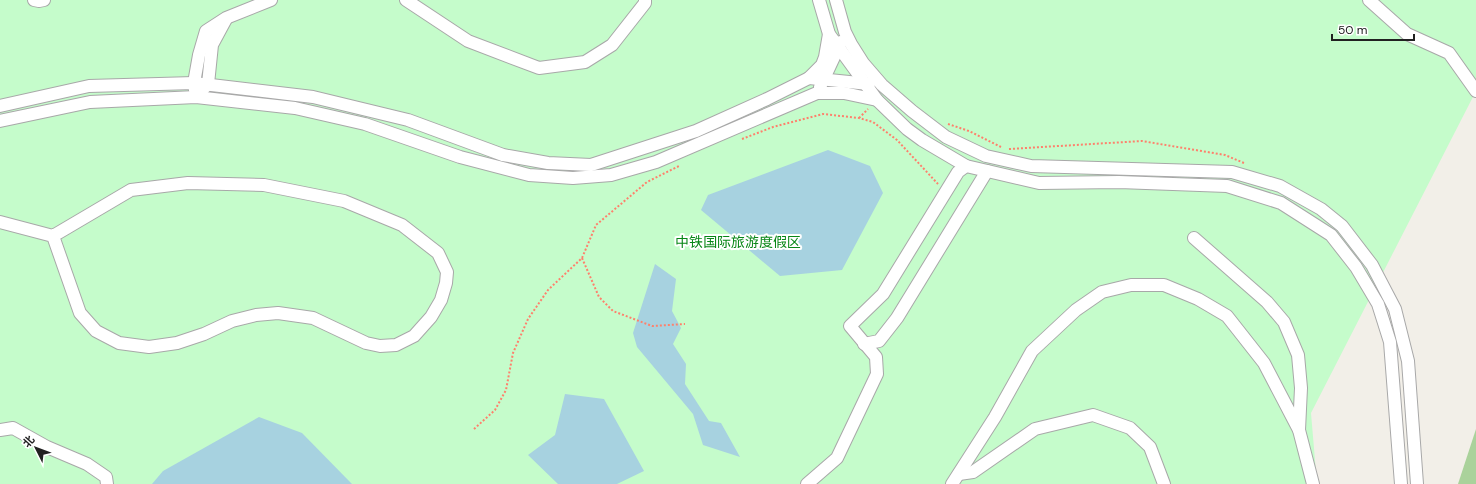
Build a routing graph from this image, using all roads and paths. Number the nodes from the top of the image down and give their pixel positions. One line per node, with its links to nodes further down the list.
1 (34, 0): 2 (street)
2 (44, 0)
3 (271, 0): 9 (street)
4 (406, 0): 5 (street)
5 (645, 0)
6 (819, 0): 11 (street)
7 (836, 0): 10 (street)
8 (1370, 0): 19 (street)
9 (226, 18): 15 (street); 17 (street)
10 (846, 32): 12 (street); 18 (street)
11 (829, 34): 12 (street); 13 (street)
12 (839, 48): 14 (street); 16 (street)
13 (809, 78): 14 (street); 17 (street)
14 (823, 80): 16 (street); 20 (street)
15 (194, 83): 17 (street); 21 (street); 23 (street)
16 (865, 83): 18 (street); 22 (street)
17 (208, 84): 21 (street)
18 (882, 85): 48 (street)
19 (1476, 91)
20 (817, 93): 21 (street); 22 (street)
21 (196, 97): 25 (street)
22 (877, 100): 24 (path); 30 (street)
23 (0, 106)
24 (859, 118): 27 (path); 32 (path)
25 (0, 121)
26 (943, 122): 28 (path)
27 (739, 140)
28 (1245, 163)
29 (679, 166): 36 (path)
30 (966, 166): 31 (street); 32 (street)
31 (987, 172): 38 (street); 47 (street)
32 (946, 192): 38 (street)
33 (0, 222): 34 (street)
34 (53, 236): 34 (street)
35 (1194, 238): 41 (street)
36 (582, 258): 37 (path); 39 (path)
37 (685, 324)
38 (864, 344): 44 (street)
39 (474, 429)
40 (0, 430): 43 (street)
41 (1299, 430): 42 (street); 46 (street)
42 (956, 479): 45 (street)
43 (107, 484)
44 (807, 484)
45 (1164, 484)
46 (1313, 484)
47 (1401, 484)
48 (1417, 484)

